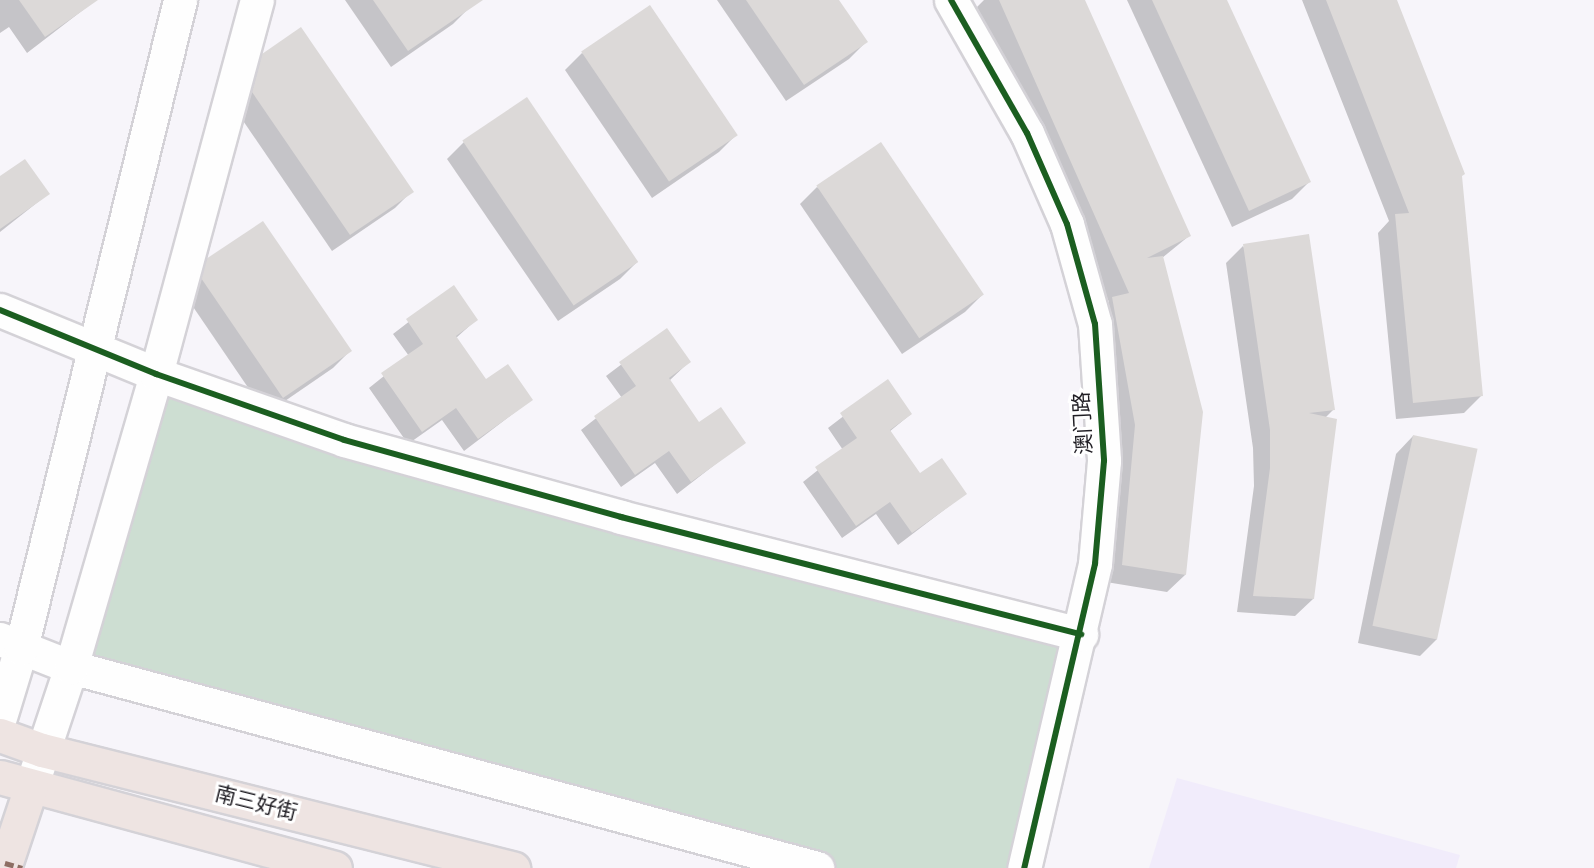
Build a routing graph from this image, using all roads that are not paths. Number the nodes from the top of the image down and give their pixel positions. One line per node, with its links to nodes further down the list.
1 (180, 0): 5 (street)
2 (257, 0): 6 (street)
3 (951, 0): 7 (street, 澳门路)
4 (0, 310): 5 (street)
5 (94, 349): 6 (street); 8 (street)
6 (156, 374): 7 (street); 9 (street)
7 (1081, 634): 19 (street, 澳门路)
8 (11, 644): 9 (street); 10 (street)
9 (71, 667): 12 (street); 18 (street)
10 (0, 717)
11 (0, 735): 12 (main road, 南三好街)
12 (42, 750): 14 (street); 17 (main road, 南三好街)
13 (0, 777): 14 (main road)
14 (31, 787): 15 (main road); 16 (main road)
15 (11, 867)
16 (335, 868)
17 (513, 868)
18 (816, 868)
19 (1024, 868)

